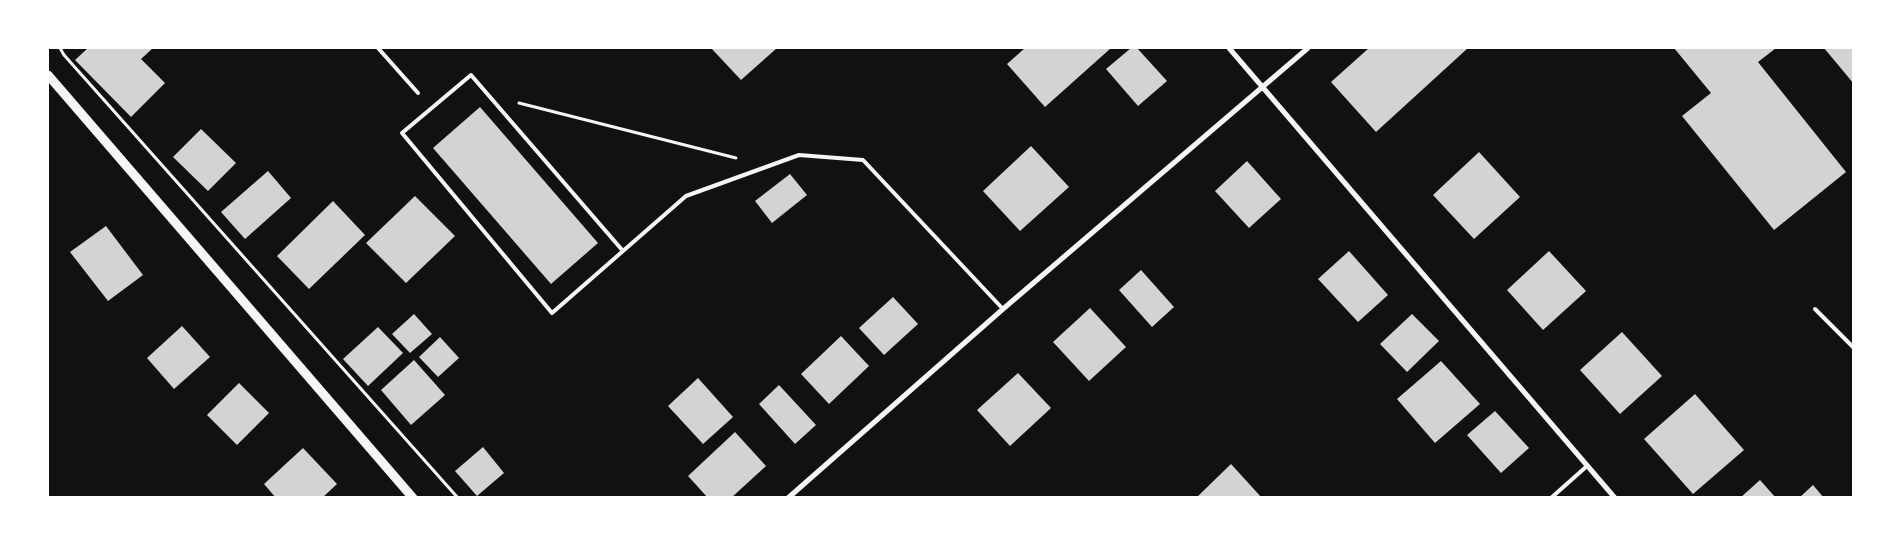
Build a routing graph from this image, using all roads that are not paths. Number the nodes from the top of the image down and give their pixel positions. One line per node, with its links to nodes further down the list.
1 (378, 48): 6 (lane)
2 (1229, 48): 5 (street)
3 (1308, 48): 5 (street)
4 (48, 75): 12 (street)
5 (1262, 86): 8 (street); 11 (street)
6 (418, 93)
7 (623, 251): 7 (lane); 8 (lane)
8 (1003, 309): 13 (street)
9 (1815, 309): 10 (lane)
10 (1854, 348)
11 (1586, 466): 14 (lane); 15 (street)
12 (413, 498)
13 (788, 498)
14 (1551, 498)
15 (1615, 498)

